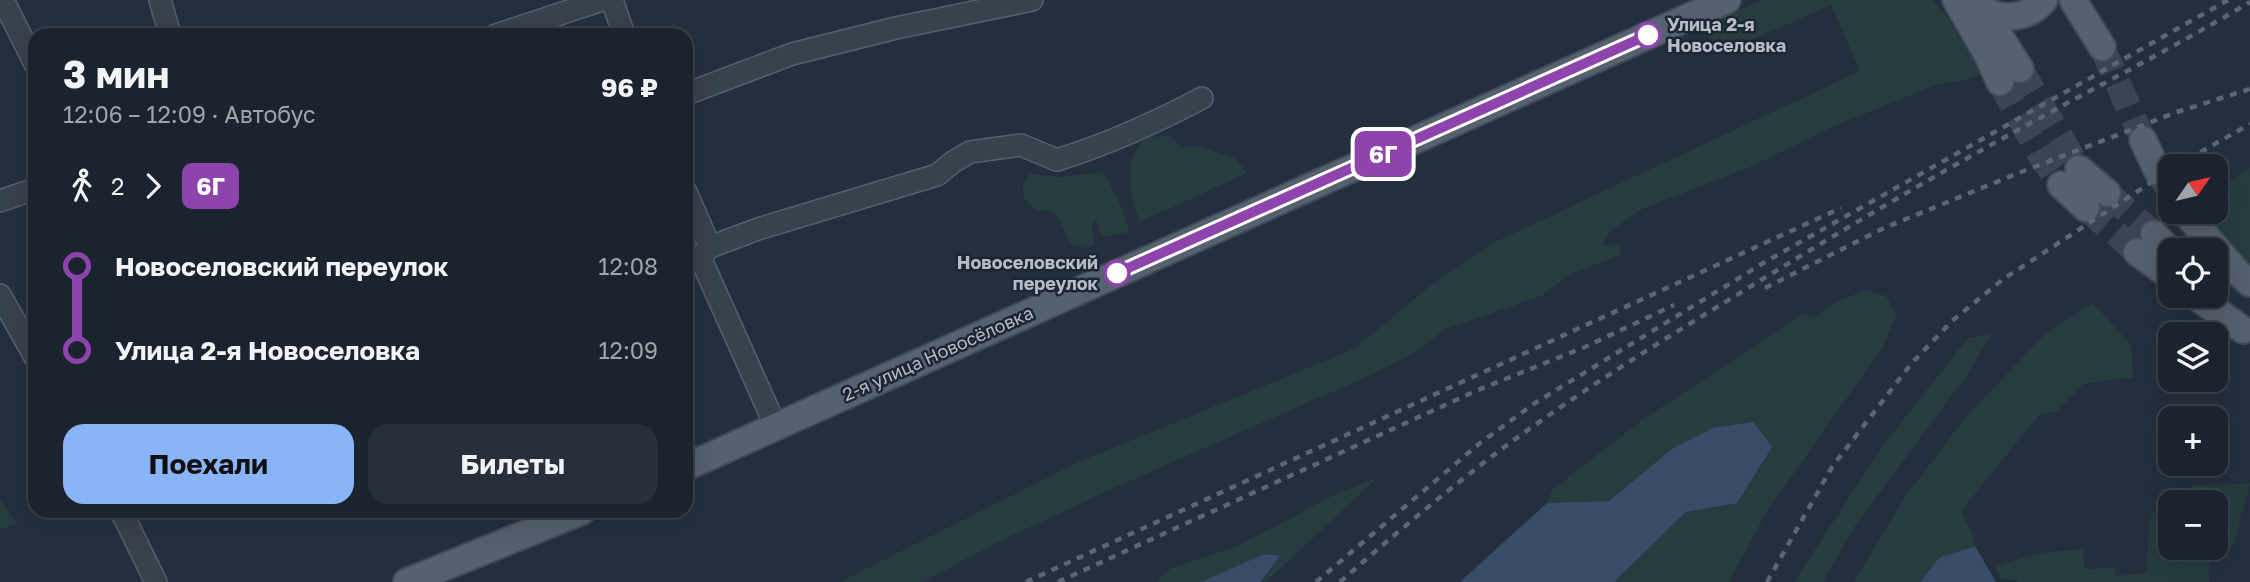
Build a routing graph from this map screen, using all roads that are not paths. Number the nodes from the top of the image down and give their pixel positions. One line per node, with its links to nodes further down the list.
1 (3, 0): 14 (street)
2 (160, 0): 11 (street)
3 (1032, 0): 15 (street)
4 (1727, 0): 32 (main road, 2-я улица Новосёловка)
5 (1956, 0): 10 (main road)
6 (2043, 0): 10 (main road)
7 (2073, 0): 8 (main road)
8 (2085, 0)
9 (599, 1): 12 (street); 13 (street)
10 (1977, 5)
11 (168, 28)
12 (517, 28)
13 (619, 28)
14 (28, 50)
15 (693, 91)
16 (1202, 98): 25 (street)
17 (2143, 140): 18 (main road)
18 (2158, 172)
19 (28, 191): 21 (street)
20 (2107, 193): 22 (main road)
21 (0, 201)
22 (2086, 208)
23 (2195, 224): 26 (main road)
24 (693, 226): 25 (street)
25 (699, 255): 32 (street)
26 (2250, 283)
27 (0, 295): 31 (street)
28 (2212, 308): 30 (main road)
29 (2222, 308): 30 (main road)
30 (2246, 334)
31 (28, 345)
32 (776, 427): 33 (main road, 2-я улица Новосёловка)
33 (693, 464)
34 (124, 518): 36 (street)
35 (565, 518): 37 (main road)
36 (156, 582)
37 (407, 582)

